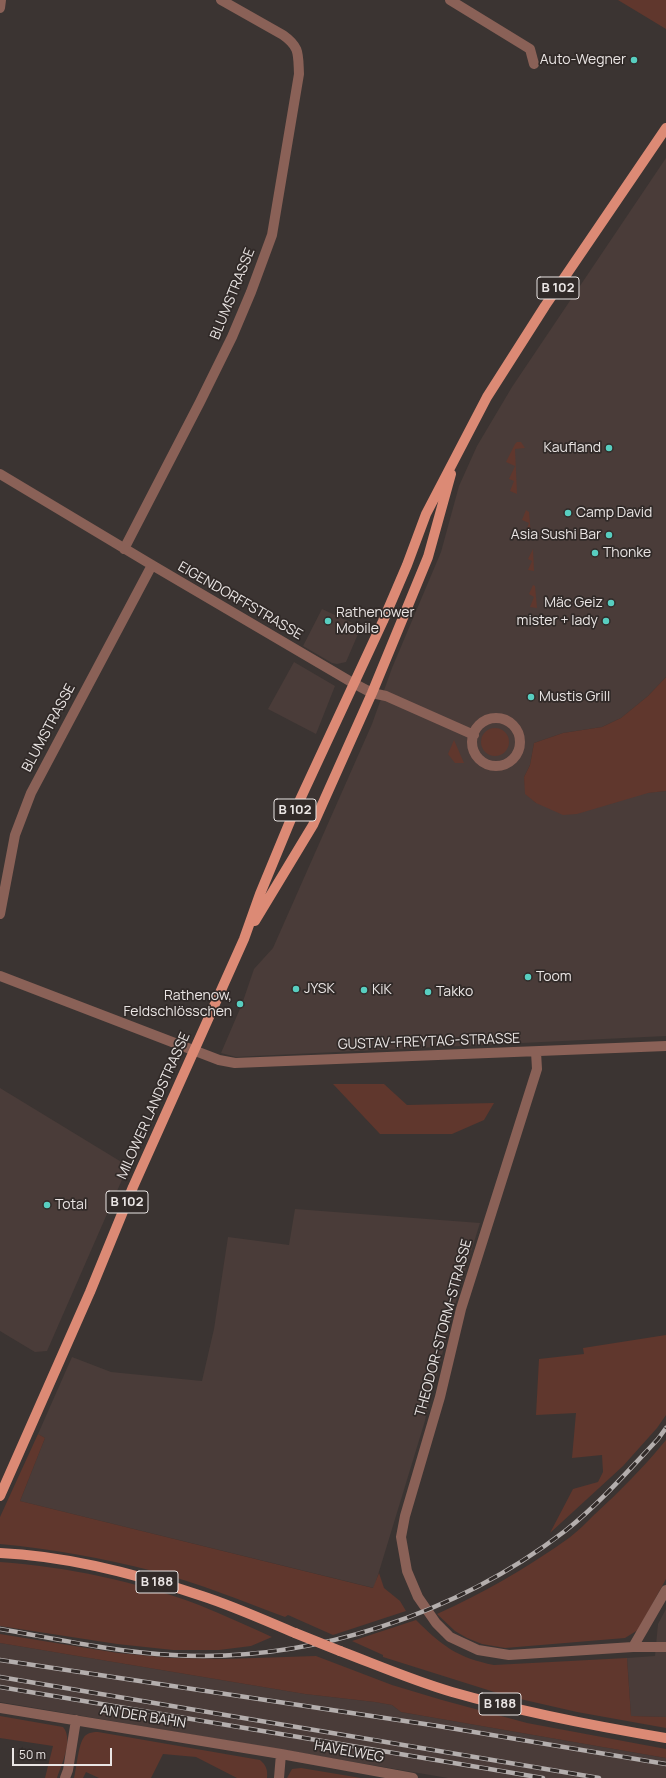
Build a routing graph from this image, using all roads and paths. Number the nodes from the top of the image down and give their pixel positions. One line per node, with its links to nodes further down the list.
1 (1, 0): 4 (street)
2 (221, 0): 9 (street, BLUMSTRASSE)
3 (450, 0): 5 (street)
4 (0, 8)
5 (534, 64)
6 (666, 128): 7 (main road, MILOWER LANDSTRASSE / B 102)
7 (457, 453): 11 (main road, MILOWER LANDSTRASSE / B 102); 12 (main road, MILOWER LANDSTRASSE / B 102)
8 (0, 474): 9 (street, EIGENDORFFSTRASSE)
9 (124, 549): 10 (street, EIGENDORFFSTRASSE)
10 (152, 565): 11 (street, EIGENDORFFSTRASSE); 14 (street, BLUMSTRASSE)
11 (353, 684): 12 (street, EIGENDORFFSTRASSE); 15 (main road, MILOWER LANDSTRASSE / B 102)
12 (372, 693): 13 (street, EIGENDORFFSTRASSE); 15 (main road, MILOWER LANDSTRASSE / B 102)
13 (474, 734): 13 (street)
14 (0, 914)
15 (244, 939): 18 (main road, MILOWER LANDSTRASSE / B 102)
16 (0, 976): 18 (street, GUSTAV-FREYTAG-STRASSE)
17 (666, 1046): 19 (street, GUSTAV-FREYTAG-STRASSE)
18 (195, 1051): 19 (street, GUSTAV-FREYTAG-STRASSE); 20 (main road, MILOWER LANDSTRASSE / B 102)
19 (536, 1052): 23 (street, THEODOR-STORM-STRASSE)
20 (0, 1496)
21 (0, 1553): 27 (main road, B 188, bridge)
22 (666, 1590): 23 (street)
23 (633, 1647): 24 (street, THEODOR-STORM-STRASSE)
24 (666, 1647)
25 (0, 1708): 26 (street, AN DER BAHN)
26 (76, 1720): 28 (street, AN DER BAHN); 29 (street)
27 (666, 1738)
28 (281, 1754): 30 (street); 31 (street, HAVELWEG)
29 (66, 1778)
30 (279, 1778)
31 (413, 1778)

